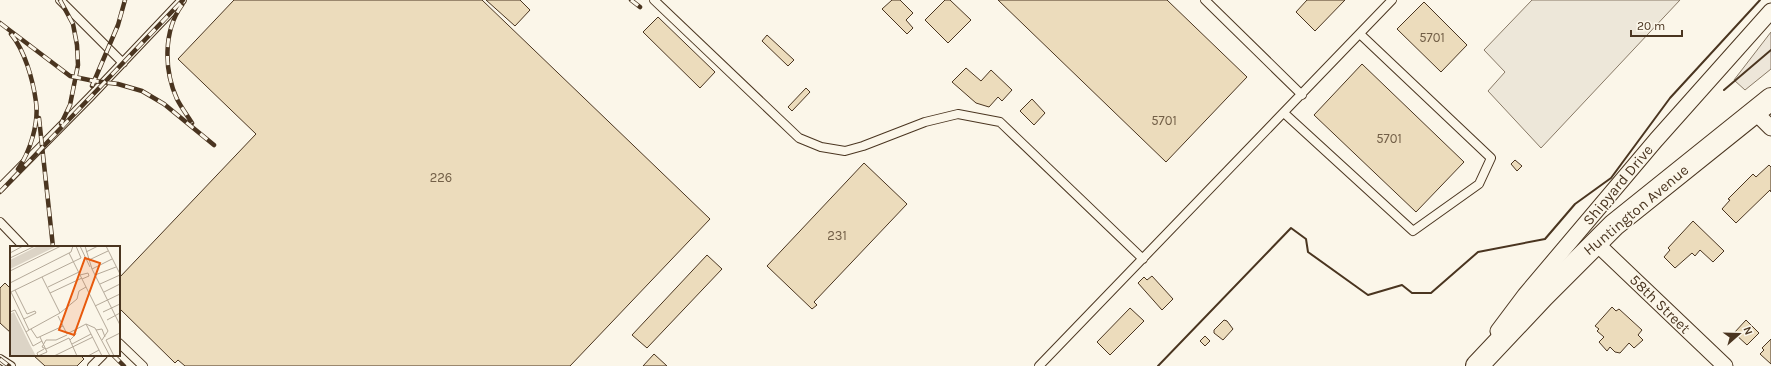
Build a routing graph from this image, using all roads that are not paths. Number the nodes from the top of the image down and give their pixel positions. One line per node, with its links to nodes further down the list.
1 (60, 0): 8 (lane)
2 (182, 0): 8 (lane)
3 (654, 0): 17 (lane)
4 (1205, 0): 9 (lane)
5 (1392, 0): 7 (lane)
6 (1771, 11): 25 (street, Shipyard Drive)
7 (1360, 34): 9 (lane); 11 (lane)
8 (123, 63): 13 (lane)
9 (1302, 94): 11 (lane)
10 (1763, 105): 12 (street); 15 (main road, Huntington Avenue)
11 (1284, 113): 17 (lane)
12 (1771, 128)
13 (0, 188)
14 (0, 222): 16 (lane)
15 (1596, 242): 26 (main road, Huntington Avenue); 27 (street, 58th Street)
16 (23, 246)
17 (1143, 259): 24 (lane)
18 (120, 344): 23 (lane)
19 (102, 356): 22 (lane)
20 (0, 359): 21 (lane)
21 (11, 366)
22 (92, 366)
23 (143, 366)
24 (1039, 366)
25 (1472, 366)
26 (1477, 366)
27 (1725, 366)

